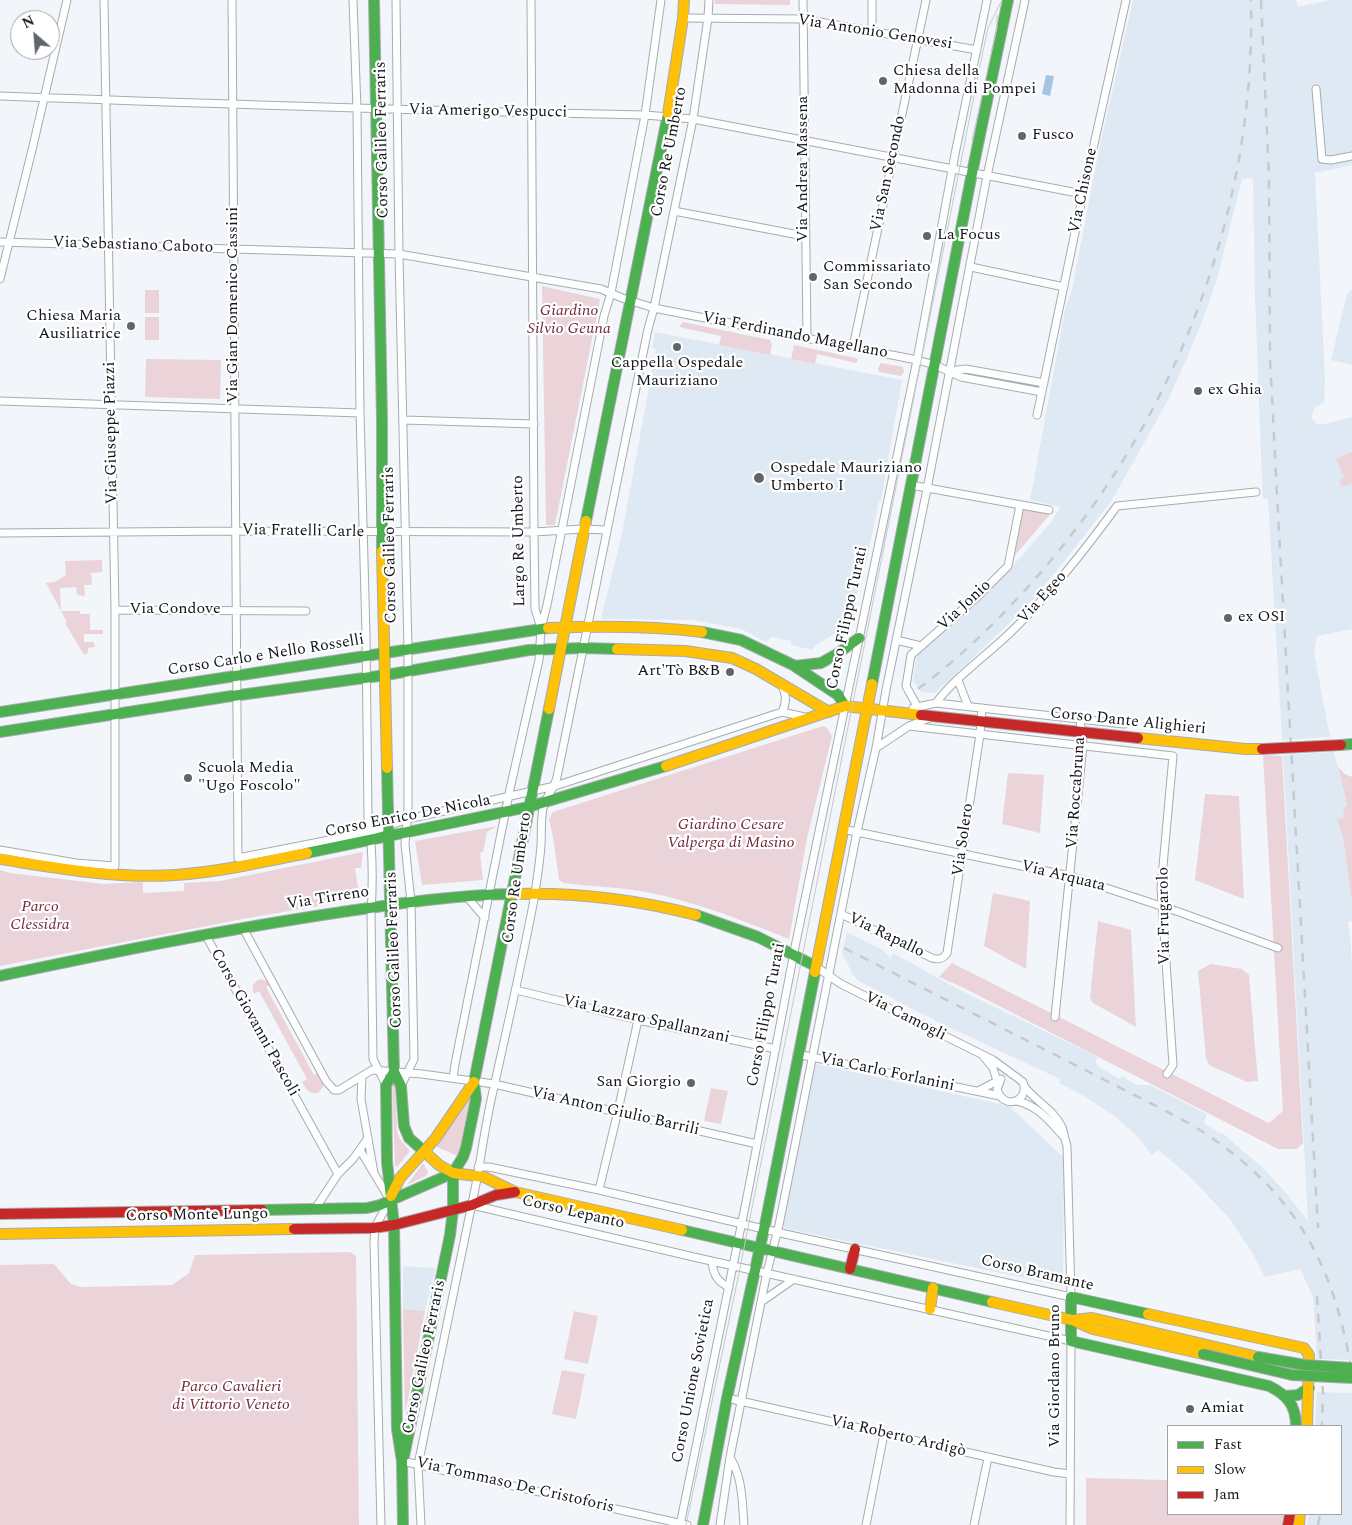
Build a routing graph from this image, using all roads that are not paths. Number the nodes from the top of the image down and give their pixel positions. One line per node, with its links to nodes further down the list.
1 (67, 0): 26 (street)
2 (104, 0): 27 (street, Via Giuseppe Piazzi)
3 (232, 0): 28 (street, Via Gian Domenico Cassini)
4 (353, 0): 29 (street, Corso Galileo Ferraris)
5 (374, 0): 30 (main road, Corso Galileo Ferraris)
6 (396, 0): 31 (street, Corso Galileo Ferraris)
7 (531, 0): 32 (street, Largo Re Umberto)
8 (661, 0): 33 (street, Corso Re Umberto)
9 (709, 0): 19 (street, Corso Re Umberto)
10 (803, 0): 20 (street, Via Andrea Massena)
11 (872, 0): 21 (street)
12 (926, 0): 22 (street, Via San Secondo)
13 (987, 0): 23 (street, Corso Filippo Turati)
14 (1008, 0): 40 (main road)
15 (1025, 0): 41 (street)
16 (1126, 0): 42 (street, Via Chisone)
17 (683, 1): 18 (main road, Corso Re Umberto)
18 (683, 18): 19 (street, Via Antonio Genovesi); 34 (main road, Corso Re Umberto)
19 (708, 18): 20 (street, Via Antonio Genovesi); 35 (street, Corso Re Umberto)
20 (803, 19): 21 (street, Via Antonio Genovesi); 36 (street, Via Andrea Massena)
21 (872, 32): 22 (street, Via Antonio Genovesi)
22 (918, 40): 23 (street, Via Antonio Genovesi); 38 (street, Via San Secondo)
23 (977, 50): 39 (street, Corso Filippo Turati)
24 (1316, 89): 37 (street)
25 (0, 96): 26 (street, Via Amerigo Vespucci)
26 (44, 98): 27 (street, Via Amerigo Vespucci); 46 (street)
27 (106, 101): 28 (street, Via Amerigo Vespucci); 47 (street, Via Giuseppe Piazzi)
28 (233, 104): 29 (street, Via Amerigo Vespucci); 48 (street, Via Gian Domenico Cassini)
29 (356, 109): 30 (street, Via Amerigo Vespucci); 49 (street, Corso Galileo Ferraris)
30 (376, 109): 31 (street, Via Amerigo Vespucci); 50 (main road, Corso Galileo Ferraris)
31 (398, 110): 32 (street, Via Amerigo Vespucci); 51 (street, Corso Galileo Ferraris)
32 (533, 113): 33 (street, Via Amerigo Vespucci); 53 (street, Largo Re Umberto)
33 (645, 115): 34 (street, Via Amerigo Vespucci); 56 (street, Corso Re Umberto)
34 (667, 117): 35 (street, Via Amerigo Vespucci); 57 (main road, Corso Re Umberto)
35 (693, 119): 36 (street, Via Amerigo Vespucci); 43 (street, Corso Re Umberto)
36 (805, 141): 38 (street, Via Amerigo Vespucci); 44 (street, Via Andrea Massena)
37 (1352, 156)
38 (892, 158): 39 (street, Via Amerigo Vespucci); 60 (street, Via San Secondo)
39 (953, 169): 40 (street, Via Amerigo Vespucci); 61 (street, Corso Filippo Turati)
40 (972, 173): 41 (street); 62 (main road)
41 (987, 176): 42 (street); 52 (street)
42 (1083, 194): 55 (street, Via Chisone)
43 (674, 211): 44 (street); 58 (street, Corso Re Umberto)
44 (804, 236): 59 (street, Via Andrea Massena)
45 (0, 242): 46 (street, Via Sebastiano Caboto)
46 (9, 242): 47 (street, Via Sebastiano Caboto); 54 (street)
47 (109, 245): 48 (street, Via Sebastiano Caboto); 67 (street, Via Giuseppe Piazzi)
48 (233, 249): 49 (street, Via Sebastiano Caboto); 68 (street, Via Gian Domenico Cassini)
49 (358, 253): 50 (street, Via Sebastiano Caboto); 69 (street, Corso Galileo Ferraris)
50 (378, 253): 51 (street, Via Sebastiano Caboto); 86 (main road, Corso Galileo Ferraris)
51 (399, 254): 53 (street, Via Sebastiano Caboto); 71 (street, Corso Galileo Ferraris)
52 (971, 267): 55 (street); 63 (street)
53 (534, 277): 56 (street); 72 (street, Largo Re Umberto)
54 (0, 279)
55 (1064, 287): 64 (street, Via Chisone)
56 (611, 293): 57 (street); 81 (street, Largo Re Umberto)
57 (630, 301): 58 (street); 78 (main road)
58 (654, 308): 59 (street, Via Ferdinando Magellano); 79 (street)
59 (807, 338): 60 (street, Via Ferdinando Magellano)
60 (853, 348): 61 (street, Via Ferdinando Magellano)
61 (918, 360): 62 (street, Via Ferdinando Magellano); 94 (street, Corso Filippo Turati)
62 (935, 365): 63 (street, Via Ferdinando Magellano); 73 (main road)
63 (950, 371): 64 (street); 65 (street, Via Ferdinando Magellano); 74 (street)
64 (1044, 383): 65 (street, Via Chisone)
65 (1042, 392): 70 (street, Via Chisone)
66 (0, 401): 67 (street)
67 (112, 405): 68 (street); 82 (street, Via Giuseppe Piazzi)
68 (234, 409): 69 (street); 80 (street, Via Gian Domenico Cassini)
69 (360, 413): 83 (street, Corso Galileo Ferraris)
70 (1037, 414)
71 (404, 420): 72 (street); 87 (street, Corso Galileo Ferraris)
72 (534, 424): 84 (street, Largo Re Umberto)
73 (911, 485): 74 (street); 117 (main road)
74 (927, 488): 76 (street); 95 (street)
75 (1256, 492): 108 (street, Via Egeo)
76 (1020, 505): 77 (street); 96 (street, Via Jonio)
77 (1049, 510)
78 (584, 529): 79 (street, Via Fratelli Carle); 81 (street, Via Fratelli Carle); 92 (main road)
79 (606, 530): 91 (street)
80 (235, 531): 82 (street, Via Fratelli Carle); 83 (street, Via Fratelli Carle); 89 (street, Via Gian Domenico Cassini)
81 (561, 531): 84 (street, Via Fratelli Carle); 93 (street, Largo Re Umberto)
82 (114, 532): 85 (street, Via Fratelli Carle); 88 (street, Via Giuseppe Piazzi)
83 (363, 532): 86 (street, Via Fratelli Carle); 102 (street, Corso Galileo Ferraris)
84 (534, 532): 87 (street, Via Fratelli Carle); 93 (street, Largo Re Umberto)
85 (0, 533)
86 (382, 533): 87 (street, Via Fratelli Carle); 101 (main road, Corso Galileo Ferraris)
87 (405, 533): 99 (street, Corso Galileo Ferraris)
88 (115, 610): 89 (street, Via Condove); 110 (street, Via Giuseppe Piazzi)
89 (236, 610): 90 (street); 105 (street, Via Gian Domenico Cassini)
90 (306, 611)
91 (589, 626): 92 (main road, Corso Carlo e Nello Rosselli); 98 (street, Corso Re Umberto); 103 (main road, Corso Carlo e Nello Rosselli)
92 (564, 627): 93 (main road, Corso Carlo e Nello Rosselli); 97 (main road, Corso Re Umberto)
93 (541, 628): 99 (main road, Corso Carlo e Nello Rosselli); 100 (street, Corso Re Umberto)
94 (860, 638): 103 (main road); 113 (street, Corso Filippo Turati)
95 (896, 640): 96 (street); 118 (street)
96 (921, 646): 114 (street, Via Jonio)
97 (560, 648): 98 (main road, Corso Carlo e Nello Rosselli); 100 (main road, Corso Carlo e Nello Rosselli); 140 (main road, Corso Re Umberto)
98 (583, 648): 109 (main road, Corso Carlo e Nello Rosselli); 139 (street, Corso Re Umberto)
99 (408, 649): 101 (main road, Corso Carlo e Nello Rosselli); 104 (street, Corso Galileo Ferraris)
100 (540, 649): 104 (main road, Corso Carlo e Nello Rosselli); 141 (street, Corso Re Umberto)
101 (385, 652): 102 (main road, Corso Carlo e Nello Rosselli); 106 (main road, Corso Galileo Ferraris)
102 (366, 655): 105 (main road, Corso Carlo e Nello Rosselli); 107 (street, Corso Galileo Ferraris)
103 (795, 666): 113 (main road, Corso Carlo e Nello Rosselli)
104 (408, 671): 106 (main road, Corso Carlo e Nello Rosselli); 145 (street, Corso Galileo Ferraris)
105 (236, 675): 110 (main road, Corso Carlo e Nello Rosselli); 111 (street, Via Gian Domenico Cassini)
106 (386, 675): 107 (main road, Corso Carlo e Nello Rosselli); 146 (main road, Corso Galileo Ferraris)
107 (367, 678): 111 (main road, Corso Carlo e Nello Rosselli); 150 (street, Corso Galileo Ferraris)
108 (958, 680): 112 (street, Via Egeo); 115 (street)
109 (781, 682): 120 (street); 121 (main road, Corso Carlo e Nello Rosselli)
110 (114, 695): 119 (main road, Corso Carlo e Nello Rosselli); 123 (street, Via Giuseppe Piazzi)
111 (236, 695): 123 (main road, Corso Carlo e Nello Rosselli); 154 (street, Via Gian Domenico Cassini)
112 (936, 703): 114 (street, Corso Dante Alighieri); 115 (street, Corso Dante Alighieri)
113 (846, 706): 117 (main road); 121 (main road); 170 (street, Corso Filippo Turati)
114 (917, 706): 122 (street, Corso Dante Alighieri)
115 (968, 706): 116 (street, Corso Dante Alighieri)
116 (982, 708): 126 (street, Corso Dante Alighieri); 128 (street, Via Solero)
117 (866, 709): 118 (main road, Corso Dante Alighieri); 147 (main road)
118 (882, 711): 122 (main road, Corso Dante Alighieri); 137 (street)
119 (0, 712)
120 (782, 712): 125 (street, Corso Enrico De Nicola); 139 (street, Corso Enrico De Nicola)
121 (829, 712): 125 (main road, Corso Enrico De Nicola)
122 (902, 713): 124 (main road, Corso Dante Alighieri); 127 (street)
123 (114, 714): 132 (main road, Corso Carlo e Nello Rosselli); 152 (street, Via Giuseppe Piazzi)
124 (934, 716): 127 (street); 128 (main road, Corso Dante Alighieri)
125 (811, 718): 142 (main road, Corso Enrico De Nicola)
126 (1080, 719): 129 (street, Corso Dante Alighieri); 133 (street, Via Roccabruna)
127 (918, 722): 130 (street); 131 (street)
128 (981, 722): 133 (main road, Corso Dante Alighieri); 134 (street, Via Solero)
129 (1124, 724)
130 (909, 726): 131 (street, Corso Dante Alighieri); 137 (street)
131 (928, 728): 134 (street, Corso Dante Alighieri)
132 (0, 732)
133 (1082, 732): 135 (main road, Corso Dante Alighieri, bridge); 136 (street, Via Roccabruna)
134 (980, 734): 136 (street, Corso Dante Alighieri); 153 (street, Via Solero)
135 (1352, 744)
136 (1083, 746): 138 (street, Corso Dante Alighieri); 156 (street, Via Roccabruna)
137 (876, 748): 148 (street)
138 (1173, 756): 163 (street, Via Frugarolo)
139 (555, 786): 140 (street, Corso Enrico De Nicola); 142 (street, Corso Re Umberto)
140 (531, 792): 141 (street, Corso Enrico De Nicola); 143 (main road, Corso Re Umberto)
141 (508, 798): 144 (street, Corso Re Umberto); 145 (street, Corso Enrico De Nicola)
142 (545, 803): 143 (main road, Corso Enrico De Nicola); 157 (street, Corso Re Umberto)
143 (528, 807): 144 (main road, Corso Enrico De Nicola); 158 (main road, Corso Re Umberto)
144 (506, 813): 149 (main road, Corso Enrico De Nicola); 159 (street, Corso Re Umberto)
145 (408, 819): 146 (street, Corso Enrico De Nicola); 149 (street, Corso Galileo Ferraris)
146 (388, 826): 150 (street, Corso Enrico De Nicola); 151 (main road, Corso Galileo Ferraris)
147 (842, 829): 148 (street, Via Arquata); 172 (main road)
148 (857, 832): 153 (street, Via Arquata); 165 (street)
149 (406, 834): 151 (main road, Corso Enrico De Nicola); 161 (street, Corso Galileo Ferraris)
150 (371, 836): 151 (main road, Corso Enrico De Nicola); 154 (street, Corso Enrico De Nicola); 155 (main road, Corso Enrico De Nicola); 164 (street, Corso Galileo Ferraris)
151 (389, 837): 162 (main road, Corso Galileo Ferraris)
152 (0, 850)
153 (963, 854): 156 (street, Via Arquata); 171 (street, Via Solero)
154 (238, 858)
155 (0, 859)
156 (1070, 876): 163 (street, Via Arquata); 176 (street, Via Roccabruna)
157 (535, 893): 158 (main road, Via Tirreno); 170 (main road, Via Tirreno); 175 (street, Corso Re Umberto)
158 (512, 894): 159 (main road, Via Tirreno); 189 (main road, Corso Re Umberto)
159 (489, 895): 160 (main road, Via Tirreno); 166 (street, Corso Re Umberto)
160 (467, 897): 161 (main road, Via Tirreno); 166 (street, Corso Re Umberto)
161 (411, 902): 162 (main road, Via Tirreno); 184 (street, Corso Galileo Ferraris)
162 (390, 905): 164 (main road, Via Tirreno); 183 (main road, Corso Galileo Ferraris)
163 (1161, 906): 169 (street, Via Arquata); 185 (street, Via Frugarolo)
164 (372, 908): 167 (main road, Via Tirreno); 182 (street, Corso Galileo Ferraris)
165 (841, 914): 171 (street, Via Rapallo); 174 (street)
166 (485, 918): 188 (street, Corso Re Umberto)
167 (243, 928): 168 (main road, Via Tirreno); 187 (street)
168 (205, 934): 173 (main road, Via Tirreno); 207 (street, Corso Giovanni Pascoli)
169 (1278, 948)
170 (794, 954): 172 (main road, Via Tirreno); 178 (street, Corso Filippo Turati)
171 (932, 958)
172 (815, 966): 174 (street, Via Tirreno); 179 (main road)
173 (0, 976)
174 (829, 976): 180 (street, Via Camogli); 181 (street)
175 (516, 990): 177 (street, Via Lazzaro Spallanzani); 191 (street, Corso Re Umberto)
176 (1055, 1016)
177 (638, 1020): 178 (street, Via Lazzaro Spallanzani); 198 (street)
178 (776, 1049): 201 (street, Corso Filippo Turati)
179 (798, 1054): 181 (street, Via Carlo Forlanini); 218 (main road)
180 (982, 1055): 186 (street, Via Camogli); 190 (street)
181 (813, 1057): 195 (street, Via Carlo Forlanini); 219 (street)
182 (378, 1070): 183 (street, Via Anton Giulio Barrili); 187 (street); 192 (street, Corso Galileo Ferraris)
183 (394, 1072): 184 (street, Via Anton Giulio Barrili); 192 (main road); 193 (main road)
184 (407, 1073): 188 (street, Via Anton Giulio Barrili); 193 (street, Corso Galileo Ferraris)
185 (1167, 1074)
186 (1014, 1075): 190 (street); 194 (street)
187 (362, 1076): 199 (street)
188 (454, 1078): 189 (street, Via Anton Giulio Barrili)
189 (474, 1082): 191 (street, Via Anton Giulio Barrili); 203 (main road); 206 (main road, Corso Re Umberto)
190 (999, 1082): 195 (street, Via Carlo Forlanini); 196 (street)
191 (494, 1084): 198 (street, Via Anton Giulio Barrili); 204 (street, Corso Re Umberto)
192 (386, 1085): 210 (main road, Corso Galileo Ferraris)
193 (401, 1086): 203 (main road)
194 (1024, 1086): 197 (street); 200 (street, Via Giordano Bruno)
195 (978, 1091): 196 (street, Via Carlo Forlanini)
196 (1000, 1096): 197 (street)
197 (1017, 1101): 200 (street)
198 (618, 1113): 201 (street, Via Anton Giulio Barrili); 208 (street)
199 (368, 1138): 202 (street); 205 (street)
200 (1065, 1138): 233 (street, Via Giordano Bruno)
201 (756, 1144): 215 (street, Corso Filippo Turati)
202 (360, 1150): 205 (street); 207 (street)
203 (424, 1152): 206 (main road); 210 (main road)
204 (478, 1171): 206 (main road); 208 (street, Corso Lepanto); 209 (main road, Corso Lepanto); 211 (street, Corso Galileo Ferraris)
205 (374, 1173): 210 (street)
206 (453, 1173): 210 (main road, Corso Monte Lungo); 213 (main road, Corso Galileo Ferraris)
207 (338, 1174): 212 (street)
208 (598, 1190): 215 (street, Corso Lepanto)
209 (516, 1192): 211 (main road, Corso Lepanto); 221 (main road, Corso Lepanto)
210 (390, 1200): 212 (main road, Corso Monte Lungo); 216 (main road, Corso Galileo Ferraris); 217 (street, Corso Galileo Ferraris)
211 (472, 1205): 213 (main road, Corso Monte Lungo); 225 (street, Corso Lepanto); 251 (street, Corso Galileo Ferraris)
212 (315, 1209): 214 (main road, Corso Monte Lungo)
213 (453, 1210): 216 (main road, Corso Monte Lungo); 250 (main road, Corso Galileo Ferraris)
214 (0, 1214)
215 (742, 1223): 218 (street, Corso Lepanto); 221 (street, Corso Filippo Turati)
216 (394, 1225): 217 (main road, Corso Monte Lungo); 250 (main road, Corso Galileo Ferraris)
217 (375, 1227): 220 (main road, Corso Monte Lungo); 254 (street, Corso Galileo Ferraris)
218 (764, 1229): 219 (street, Corso Bramante); 222 (main road)
219 (777, 1232): 223 (street, Corso Bramante); 224 (street)
220 (0, 1234)
221 (738, 1242): 222 (main road, Corso Lepanto); 226 (street, Corso Unione Sovietica)
222 (760, 1248): 224 (main road); 228 (main road)
223 (855, 1249): 227 (main road); 233 (street, Corso Bramante)
224 (772, 1251): 227 (main road); 229 (street)
225 (712, 1261): 226 (street, Corso Lepanto); 231 (street)
226 (733, 1266): 228 (street, Corso Lepanto); 231 (street, Corso Unione Sovietica)
227 (850, 1269): 232 (main road)
228 (755, 1270): 229 (street); 243 (main road)
229 (767, 1272): 230 (street); 234 (street)
230 (794, 1278): 234 (street); 235 (street)
231 (729, 1287): 253 (street, Corso Unione Sovietica)
232 (933, 1288): 235 (main road); 236 (main road)
233 (1071, 1297): 236 (main road, Via Giordano Bruno); 241 (main road, Corso Bramante)
234 (761, 1302): 244 (street)
235 (930, 1309): 237 (street)
236 (1072, 1320): 237 (main road, Via Giordano Bruno); 238 (main road)
237 (1071, 1341): 242 (main road); 252 (street, Via Giordano Bruno)
238 (1202, 1349): 239 (main road, bridge); 240 (main road, bridge)
239 (1352, 1368)
240 (1352, 1378)
241 (1309, 1388): 242 (main road); 246 (main road)
242 (1286, 1396): 245 (main road)
243 (727, 1398): 244 (street, Via Roberto Ardigò); 257 (main road)
244 (741, 1401): 247 (street, Via Roberto Ardigò); 248 (street)
245 (1296, 1425)
246 (1307, 1425)
247 (884, 1434): 249 (street, Via Roberto Ardigò); 260 (street)
248 (730, 1457): 258 (street); 259 (street)
249 (988, 1458): 252 (street, Via Roberto Ardigò); 261 (street)
250 (402, 1461): 251 (street, Via Tommaso De Cristoforis); 255 (main road, Corso Galileo Ferraris)
251 (418, 1465): 253 (street, Via Tommaso De Cristoforis); 256 (street, Corso Galileo Ferraris)
252 (1070, 1474): 262 (street, Via Giordano Bruno)
253 (683, 1524)
254 (381, 1525)
255 (403, 1525)
256 (421, 1525)
257 (702, 1525)
258 (720, 1525)
259 (744, 1525)
260 (866, 1525)
261 (974, 1525)
262 (1070, 1525)

